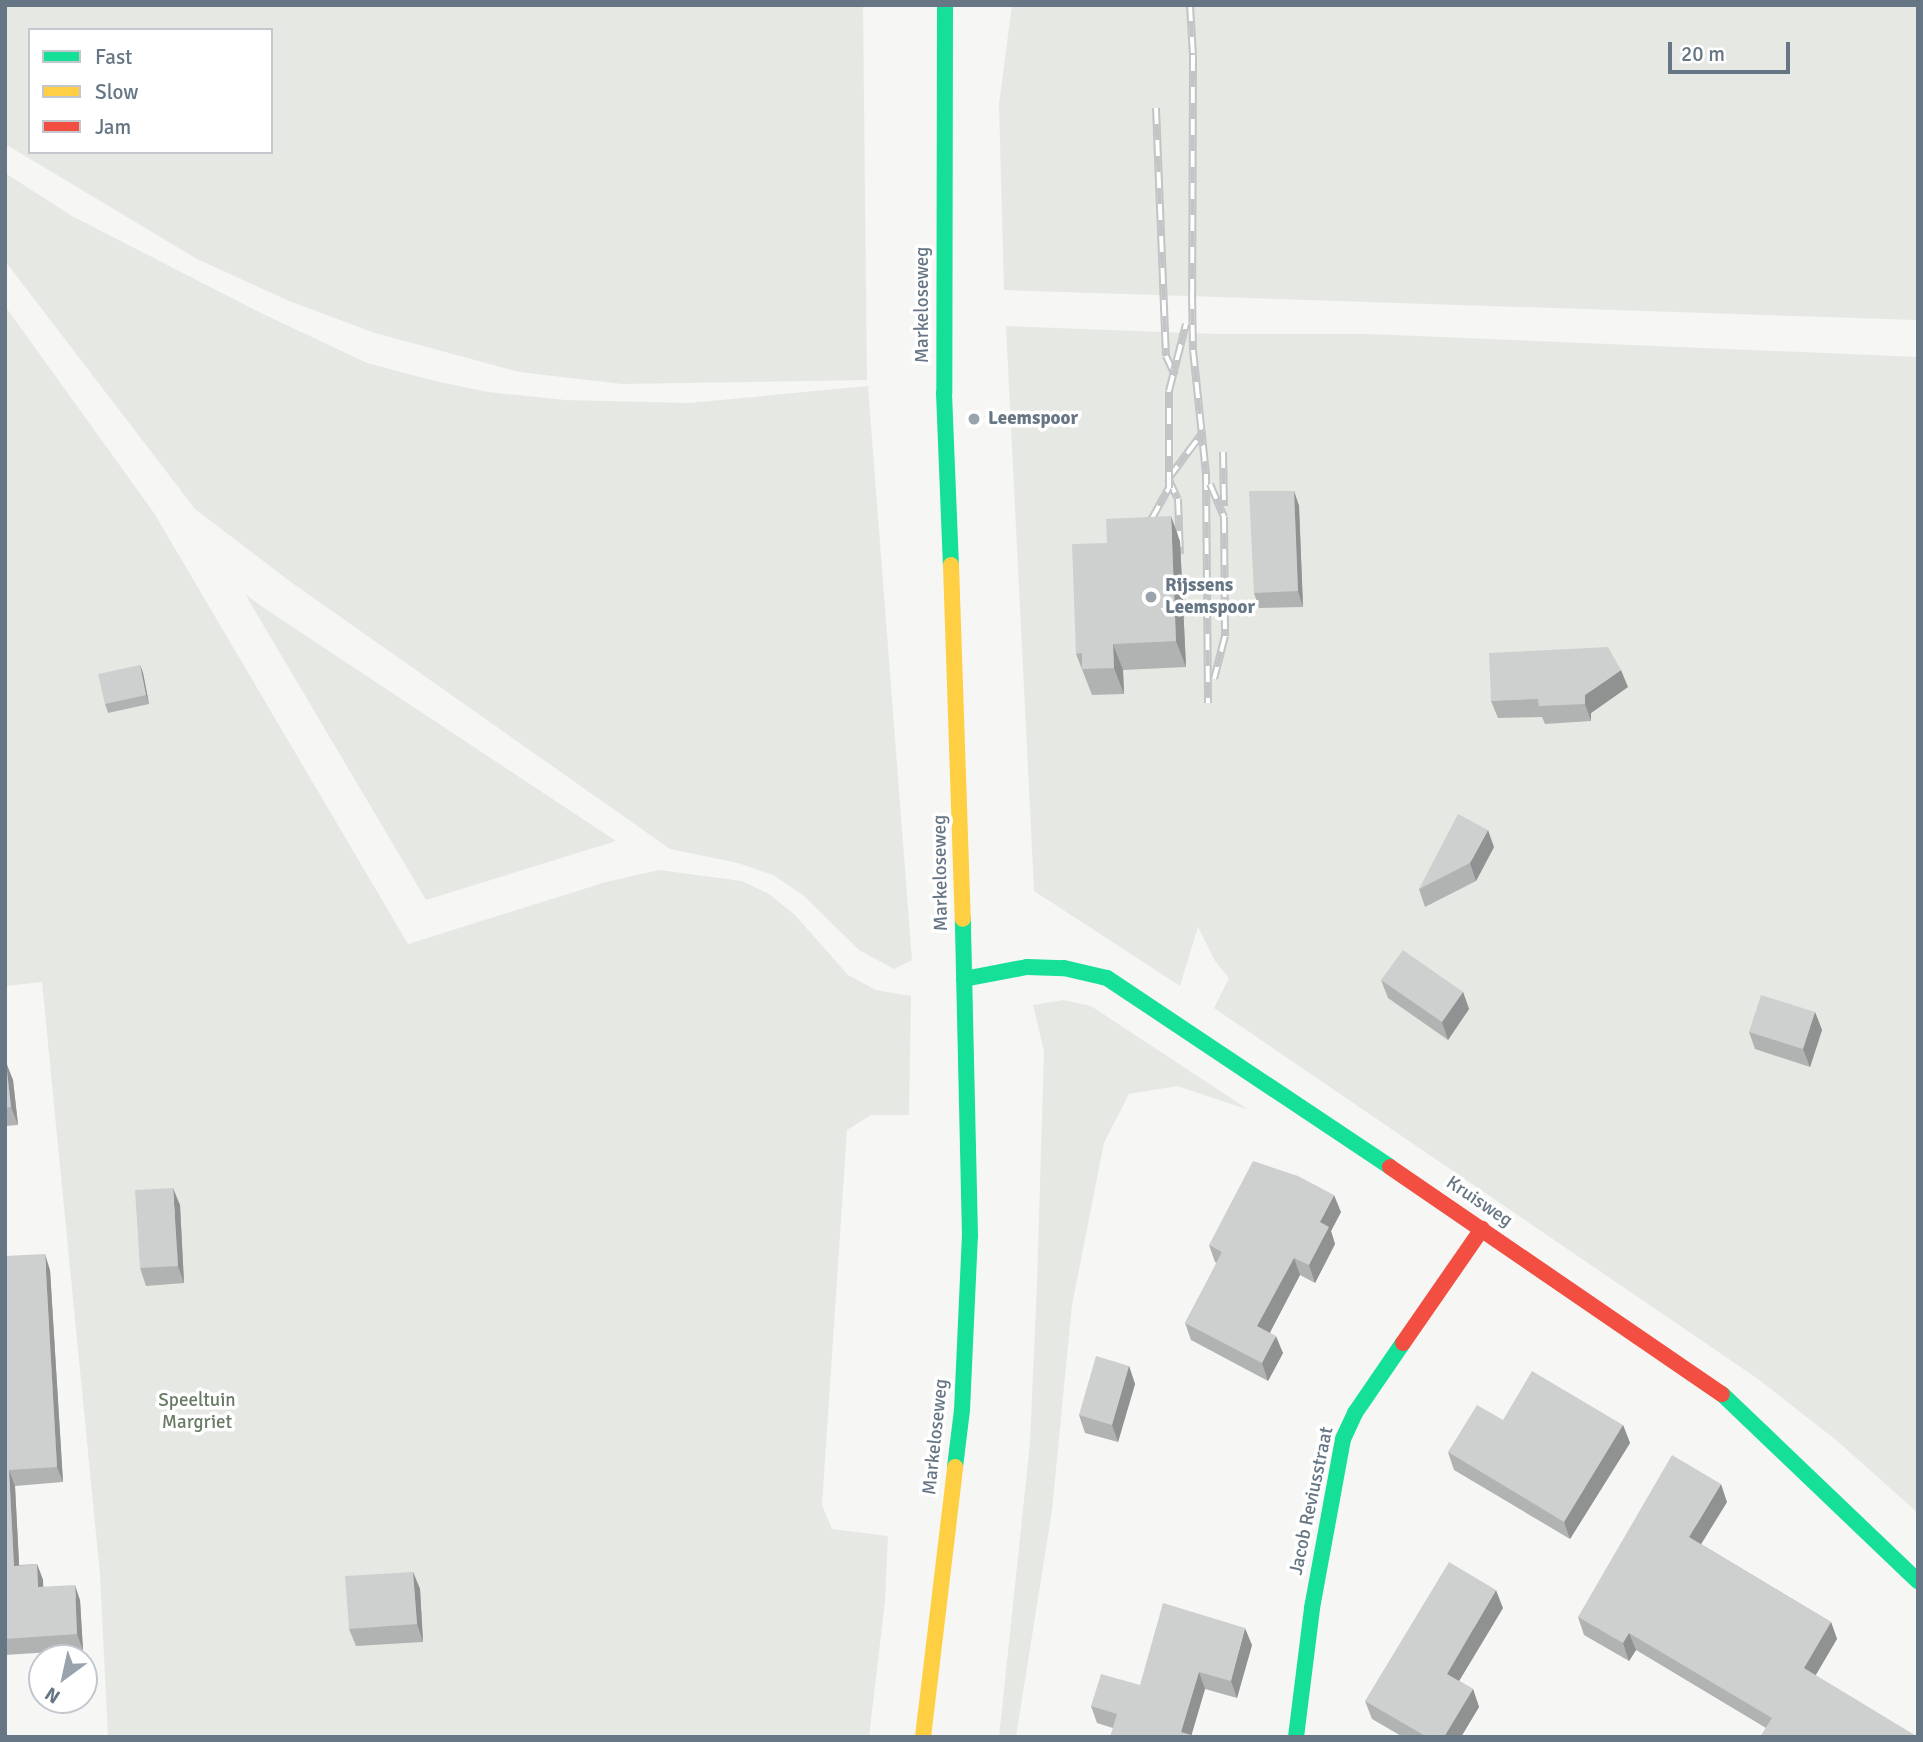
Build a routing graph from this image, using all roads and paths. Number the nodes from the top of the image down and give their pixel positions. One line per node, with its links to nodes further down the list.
1 (944, 5): 2 (main road, Markeloseweg)
2 (964, 979): 3 (main road, Kruisweg); 5 (main road, Markeloseweg)
3 (1482, 1229): 4 (main road, Kruisweg); 6 (main road, Jacob Reviusstraat)
4 (1918, 1581)
5 (923, 1737)
6 (1296, 1737)

